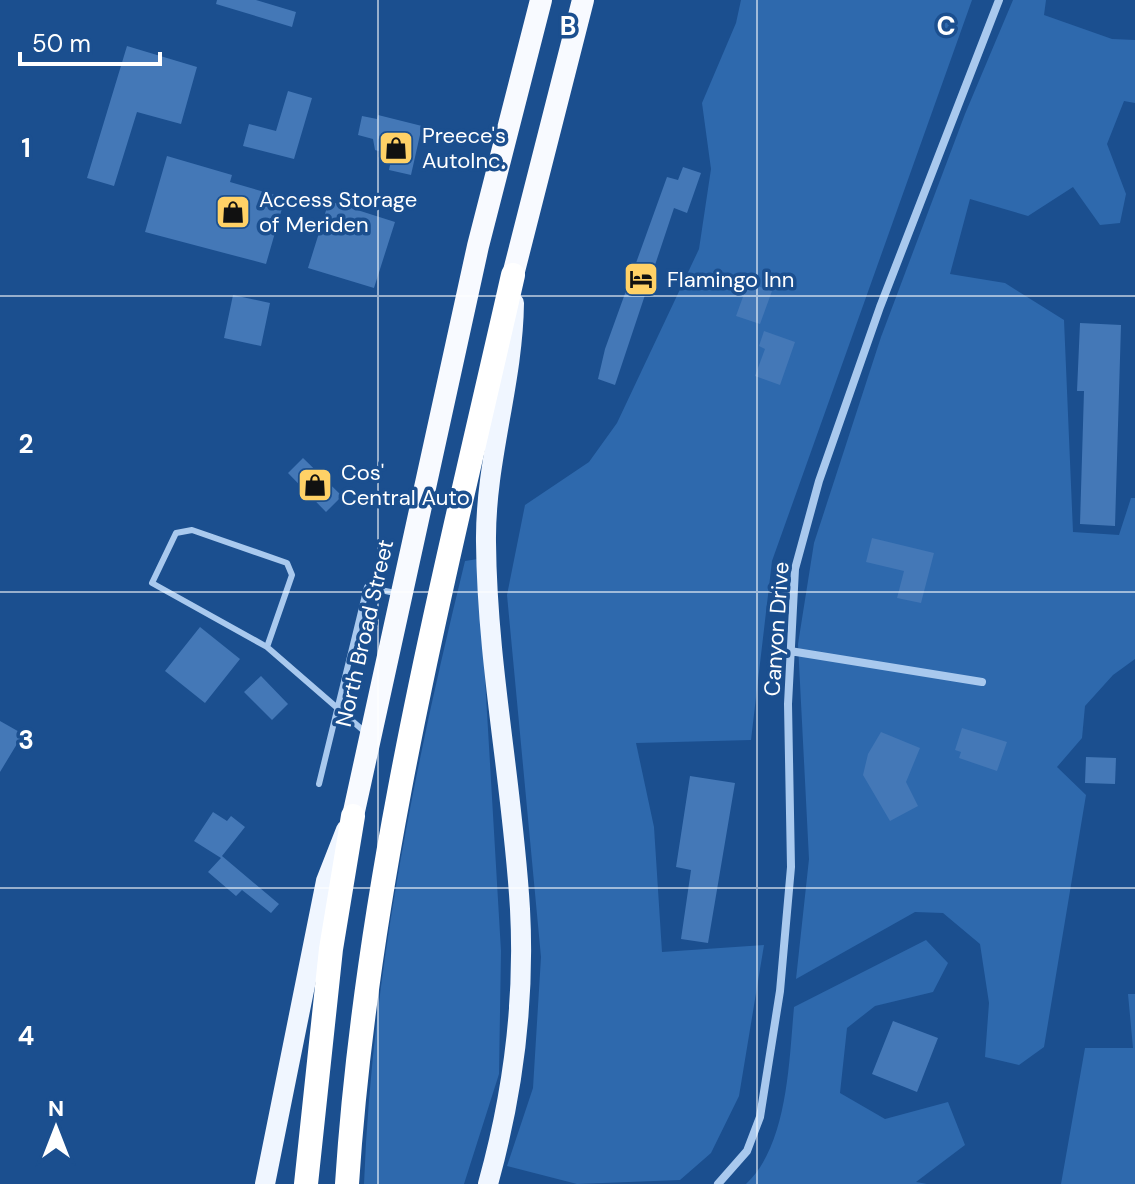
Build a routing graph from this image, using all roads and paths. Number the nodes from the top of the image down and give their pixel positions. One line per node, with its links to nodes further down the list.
1 (541, 0): 5 (highway, North Broad Street)
2 (583, 0): 4 (highway)
3 (999, 0): 7 (street, Canyon Drive)
4 (513, 275): 15 (highway); 16 (main road)
5 (400, 594): 9 (lane); 10 (highway, North Broad Street)
6 (267, 647): 6 (lane); 9 (lane)
7 (790, 651): 8 (street); 17 (street, Canyon Drive)
8 (982, 682)
9 (338, 706): 10 (lane); 11 (lane)
10 (368, 735): 12 (highway, North Broad Street)
11 (319, 784)
12 (353, 816): 13 (main road, North Broad Street); 14 (highway)
13 (265, 1184)
14 (306, 1184)
15 (347, 1184)
16 (488, 1184)
17 (718, 1184)

